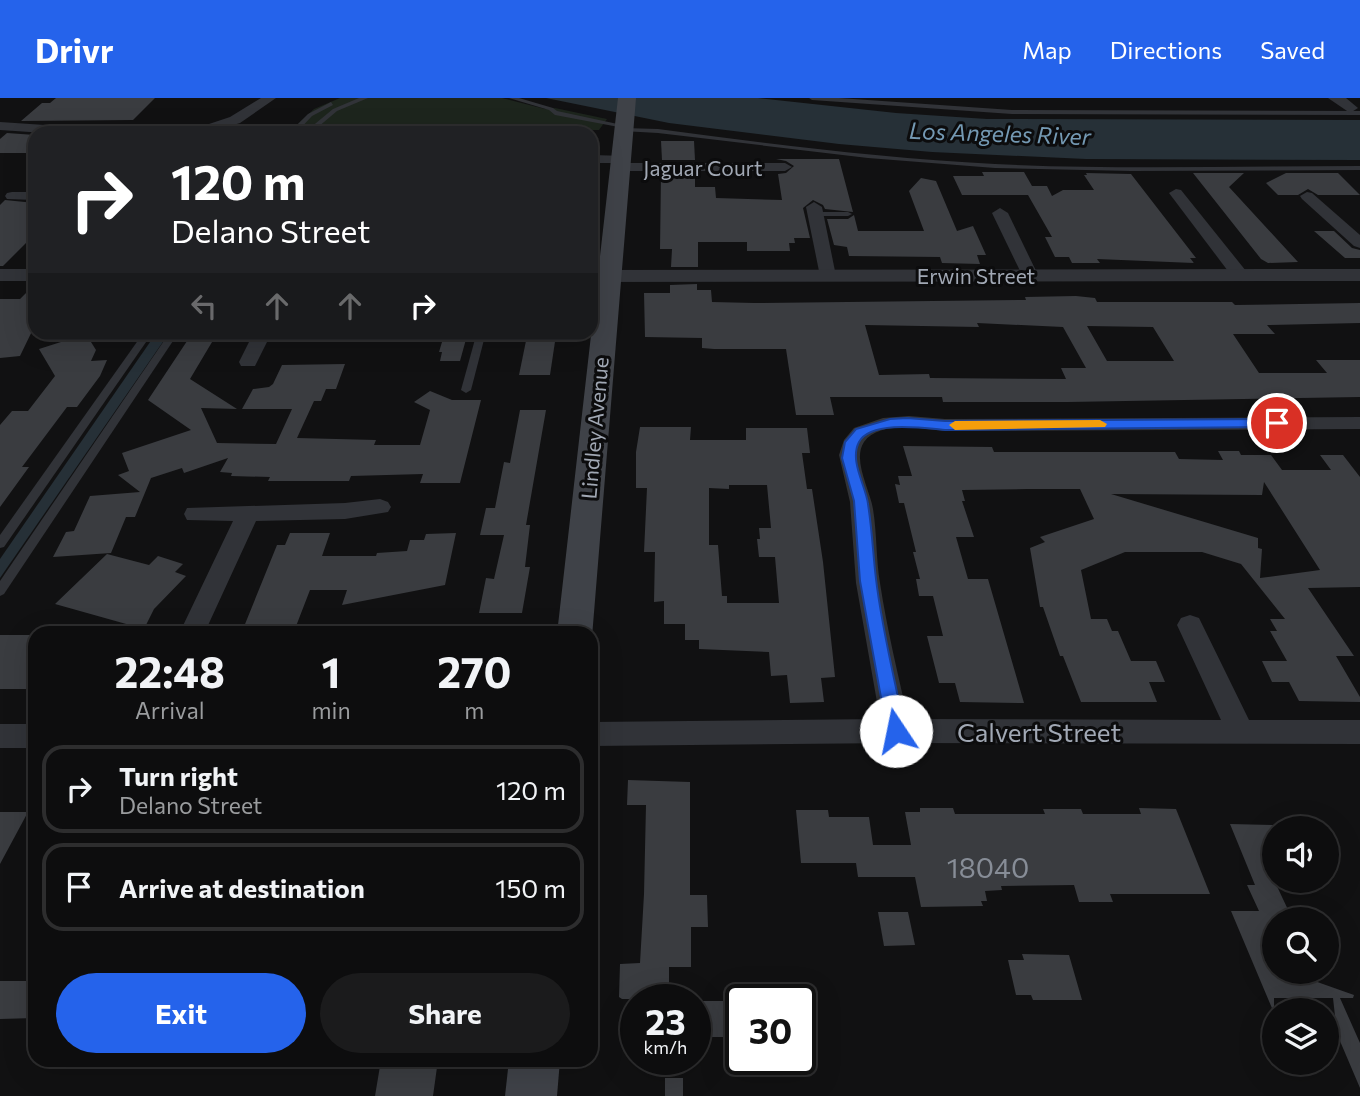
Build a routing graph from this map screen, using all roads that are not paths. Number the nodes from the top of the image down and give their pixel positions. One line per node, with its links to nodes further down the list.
1 (270, 98): 10 (street)
2 (344, 98): 11 (lane)
3 (365, 98): 12 (lane)
4 (512, 98): 13 (lane)
5 (627, 98): 13 (main road, Lindley Avenue)
6 (812, 98): 8 (lane)
7 (1336, 98): 8 (street)
8 (1355, 111)
9 (0, 126): 14 (street)
10 (219, 126)
11 (299, 126)
12 (316, 126)
13 (624, 127): 16 (main road, Lindley Avenue); 18 (lane)
14 (28, 128)
15 (598, 160): 16 (street, Jaguar Court)
16 (621, 163): 17 (street, Jaguar Court); 32 (main road, Lindley Avenue)
17 (785, 167)
18 (1360, 168)
19 (1176, 193): 30 (street)
20 (12, 196): 21 (street)
21 (28, 196)
22 (1307, 196): 26 (street)
23 (814, 211): 25 (lane); 33 (street)
24 (1000, 213): 29 (street)
25 (848, 214)
26 (1360, 243)
27 (0, 275): 28 (street)
28 (28, 275)
29 (1031, 275): 30 (street, Erwin Street); 33 (street, Erwin Street)
30 (1240, 275): 31 (street, Erwin Street)
31 (1360, 275)
32 (600, 276): 33 (street, Erwin Street); 34 (main road, Lindley Avenue)
33 (828, 276)
34 (598, 305)
35 (144, 340): 41 (lane)
36 (169, 340): 42 (lane)
37 (259, 340): 40 (street)
38 (480, 340): 43 (lane)
39 (596, 340): 54 (main road, Lindley Avenue)
40 (248, 362)
41 (130, 364): 42 (lane); 45 (lane)
42 (152, 364): 46 (lane)
43 (466, 390)
44 (1360, 423): 55 (street)
45 (81, 430): 46 (lane); 50 (lane)
46 (109, 430): 51 (lane)
47 (380, 507): 48 (street)
48 (248, 513): 49 (street); 53 (street)
49 (195, 514)
50 (0, 544)
51 (0, 591)
52 (1190, 625): 56 (street)
53 (195, 626)
54 (576, 626)
55 (896, 731): 56 (street, Calvert Street); 58 (street, Calvert Street)
56 (1241, 732): 57 (street, Calvert Street)
57 (1360, 732)
58 (598, 734)
59 (0, 736): 60 (street)
60 (28, 736)
61 (534, 1067): 62 (main road)
62 (531, 1096)

